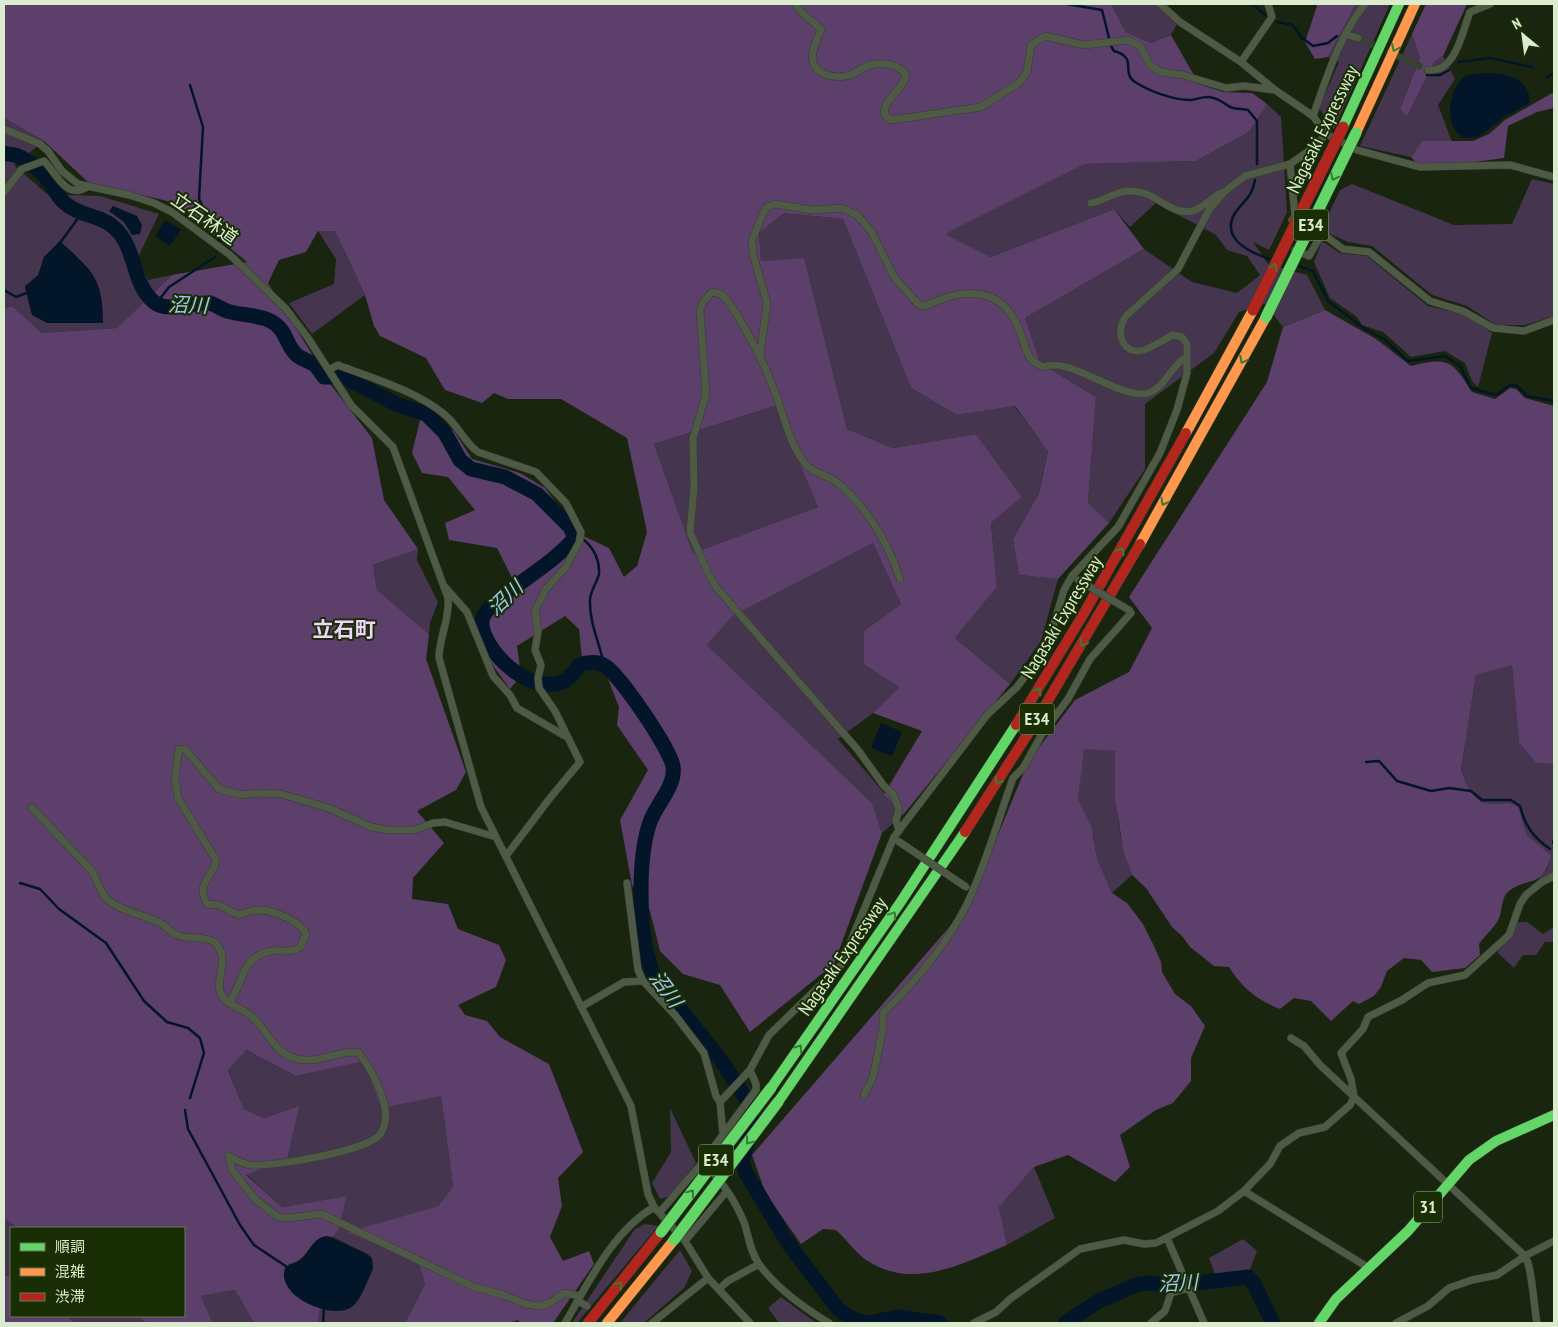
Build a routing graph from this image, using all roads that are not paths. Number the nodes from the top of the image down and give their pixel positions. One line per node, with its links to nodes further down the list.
1 (796, 4): 12 (street)
2 (1160, 4): 10 (street)
3 (1268, 4): 10 (street)
4 (1366, 4): 8 (street)
5 (1399, 4): 64 (main road, Nagasaki Expressway / E34, one-way to 5, bridge)
6 (1415, 4): 53 (main road, Nagasaki Expressway / E34, one-way to 53, bridge)
7 (1490, 4): 11 (street)
8 (1345, 34): 9 (street); 13 (street)
9 (1358, 38)
10 (1241, 62): 12 (street)
11 (1428, 70)
12 (1275, 90): 13 (street)
13 (1313, 116): 15 (street)
14 (4, 129): 18 (street, 立石林道)
15 (1326, 134): 16 (street); 17 (street)
16 (1290, 164): 20 (street); 22 (street)
17 (1554, 177)
18 (87, 187): 19 (street); 25 (street, 立石林道)
19 (4, 192)
20 (1224, 192): 21 (street); 24 (street)
21 (1091, 203)
22 (1554, 320)
23 (760, 356): 24 (street); 27 (street); 31 (street)
24 (1186, 357): 26 (street)
25 (329, 370): 28 (street, 立石林道); 29 (street)
26 (1075, 578): 31 (street); 36 (street, bridge)
27 (900, 579)
28 (444, 586): 29 (street); 32 (street)
29 (565, 736): 33 (street)
30 (32, 808): 38 (street)
31 (897, 836): 36 (street, bridge); 41 (street)
32 (496, 837): 33 (street); 38 (street)
33 (506, 856): 39 (street)
34 (1554, 876): 43 (street)
35 (627, 883): 37 (street)
36 (969, 889): 42 (street)
37 (643, 981): 39 (street); 44 (street)
38 (229, 1003): 61 (street)
39 (581, 1007): 51 (street)
40 (1291, 1038): 43 (street)
41 (750, 1070): 44 (street); 46 (street)
42 (864, 1095)
43 (1354, 1097): 48 (street); 50 (street)
44 (720, 1102): 46 (street)
45 (1554, 1115): 48 (main road, 31)
46 (723, 1134): 47 (street)
47 (702, 1163): 49 (street); 51 (street)
48 (1447, 1183): 55 (street); 57 (main road, 31)
49 (727, 1191): 53 (street); 56 (street)
50 (1244, 1191): 52 (street); 57 (street)
51 (657, 1210): 53 (street); 61 (street)
52 (1167, 1238): 59 (street); 69 (street)
53 (680, 1240): 58 (street); 65 (main road, Nagasaki Expressway / E34)
54 (1554, 1241): 55 (street)
55 (1525, 1256): 73 (street); 74 (street)
56 (759, 1264): 60 (street); 68 (street)
57 (1369, 1268): 72 (main road, 31)
58 (708, 1278): 60 (street); 66 (street)
59 (1189, 1288): 70 (street); 71 (street)
60 (719, 1289): 67 (street)
61 (579, 1298): 62 (street); 63 (street)
62 (586, 1306)
63 (564, 1323)
64 (588, 1323)
65 (607, 1323)
66 (652, 1323)
67 (750, 1323)
68 (829, 1323)
69 (974, 1323)
70 (1151, 1323)
71 (1204, 1323)
72 (1319, 1323)
73 (1396, 1323)
74 (1537, 1323)

